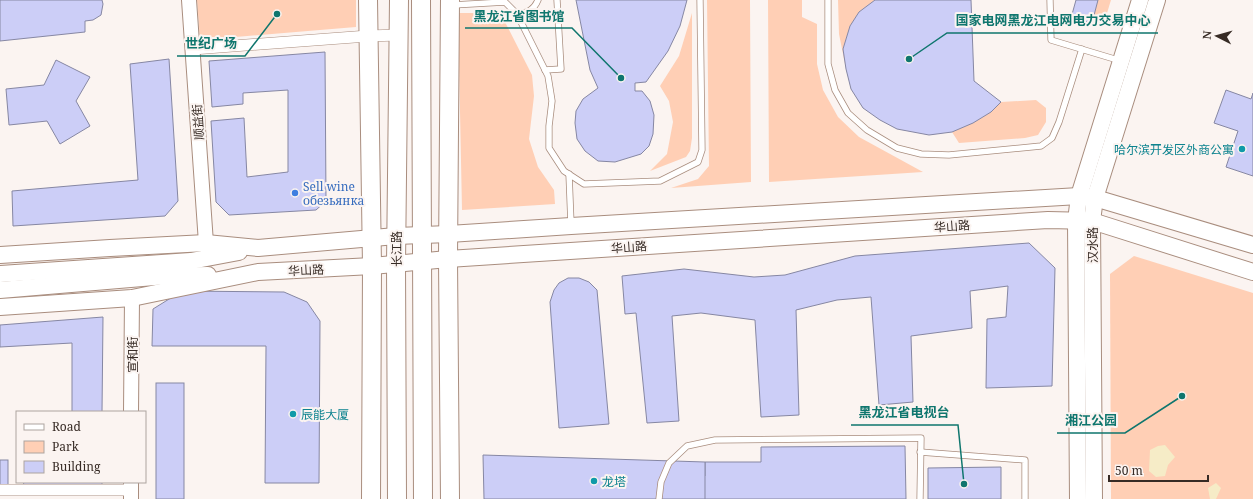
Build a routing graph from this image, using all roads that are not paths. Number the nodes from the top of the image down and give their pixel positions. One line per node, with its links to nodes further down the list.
1 (189, 0): 17 (street, 顺益街)
2 (368, 0): 16 (main road)
3 (399, 0): 15 (main road, 长江路)
4 (420, 0): 29 (main road, 长江路)
5 (538, 0): 14 (lane)
6 (557, 0): 20 (lane)
7 (700, 0): 21 (lane)
8 (828, 0): 18 (lane)
9 (1050, 0): 18 (lane)
10 (1140, 0): 19 (main road, 汉水路)
11 (1157, 0): 23 (main road, 汉水路)
12 (505, 1): 13 (lane); 14 (lane)
13 (450, 2): 27 (main road)
14 (517, 14): 20 (lane)
15 (399, 35): 16 (street); 28 (main road, 长江路)
16 (368, 36): 17 (street); 30 (main road)
17 (193, 49): 31 (street, 顺益街)
18 (1082, 49): 19 (lane)
19 (1121, 61): 22 (main road, 汉水路)
20 (545, 70): 21 (lane)
21 (569, 174): 26 (lane)
22 (1079, 196): 23 (main road, 华山路); 24 (main road, 汉水路); 26 (main road, 华山路)
23 (1096, 198): 25 (main road, 汉水路); 32 (main road, 华山路)
24 (1076, 221): 25 (main road, 华山路); 35 (main road, 华山路); 56 (main road, 汉水路)
25 (1092, 221): 40 (main road, 华山路); 57 (main road, 汉水路)
26 (571, 226): 27 (main road, 华山路)
27 (449, 234): 29 (main road, 华山路); 35 (main road)
28 (396, 236): 29 (main road, 华山路); 30 (main road, 华山路); 37 (main road, 长江路)
29 (421, 236): 36 (main road, 长江路)
30 (371, 238): 33 (main road, 华山路); 38 (main road)
31 (206, 243): 33 (main road, 华山路); 34 (main road, 华山路)
32 (1253, 245)
33 (258, 248): 41 (main road)
34 (0, 256)
35 (448, 259): 36 (main road, 华山路); 52 (main road)
36 (421, 262): 37 (main road, 华山路); 51 (main road, 长江路)
37 (396, 264): 38 (main road, 华山路); 50 (main road, 长江路)
38 (372, 266): 39 (main road, 华山路); 49 (main road)
39 (258, 272): 42 (main road); 43 (main road, 华山路)
40 (1253, 272)
41 (0, 274)
42 (0, 290)
43 (132, 298): 44 (main road, 华山路); 45 (street, 宣和街)
44 (0, 307)
45 (131, 411)
46 (920, 452): 53 (lane); 54 (lane); 55 (lane)
47 (0, 490): 48 (street)
48 (131, 490)
49 (371, 499)
50 (398, 499)
51 (423, 499)
52 (450, 499)
53 (659, 499)
54 (920, 499)
55 (1026, 499)
56 (1078, 499)
57 (1094, 499)

